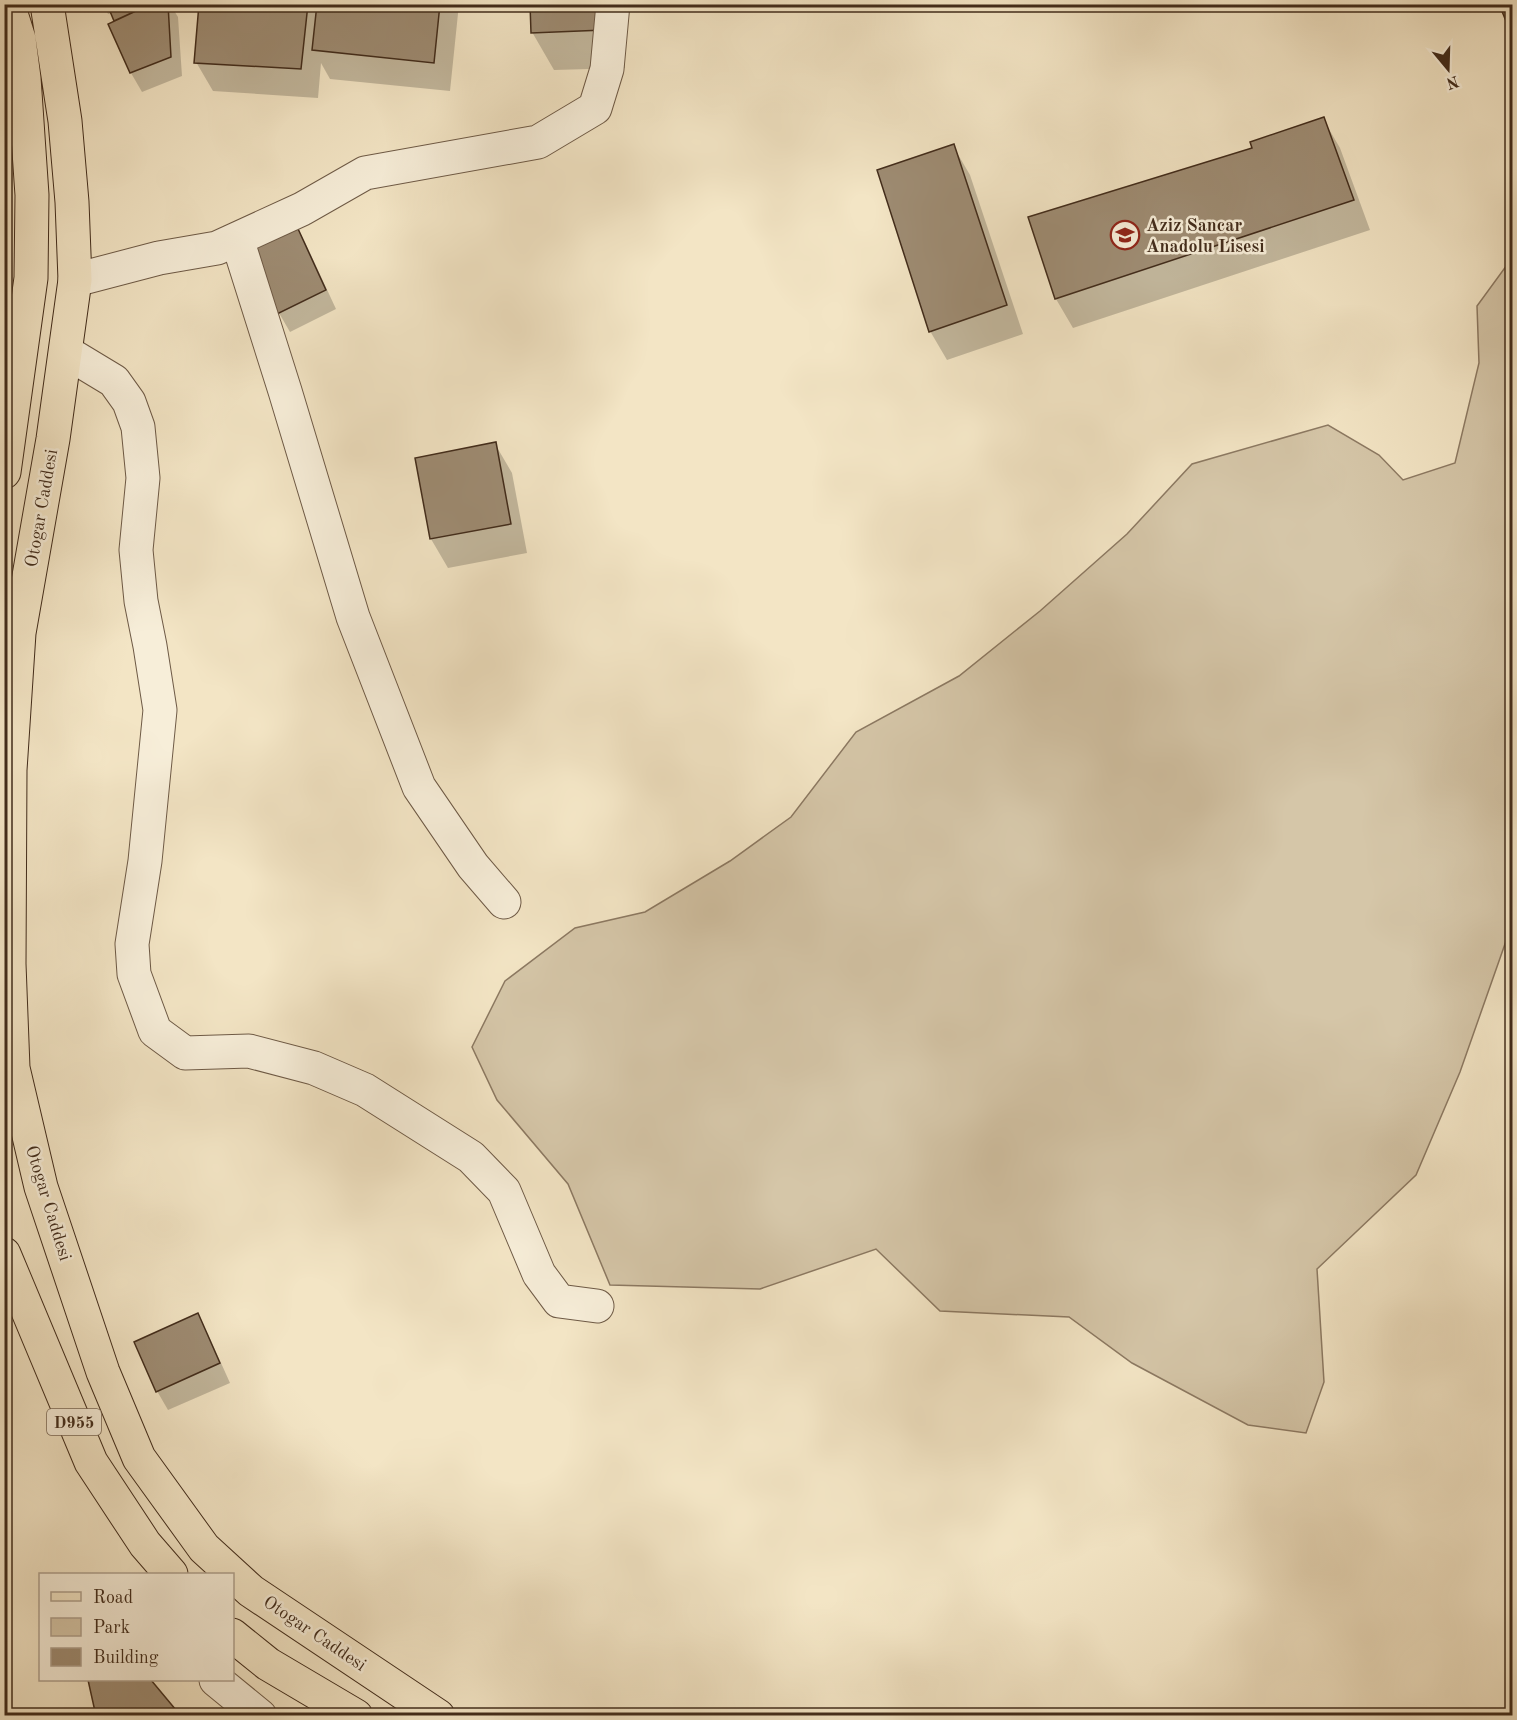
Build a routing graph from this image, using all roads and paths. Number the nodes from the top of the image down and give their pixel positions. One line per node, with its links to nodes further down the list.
1 (8, 4): 7 (main road)
2 (47, 4): 5 (main road, Otogar Caddesi / D955)
3 (613, 4): 4 (street)
4 (237, 239): 5 (street); 8 (street)
5 (75, 280): 6 (main road, Otogar Caddesi / D955)
6 (66, 352): 9 (main road, Otogar Caddesi / D955); 11 (street)
7 (5, 461)
8 (504, 902)
9 (7, 964): 13 (main road, Otogar Caddesi / D955)
10 (4, 1254): 12 (main road, D955)
11 (597, 1306)
12 (169, 1573)
13 (231, 1573)
14 (234, 1575): 19 (main road, Otogar Caddesi / D955)
15 (234, 1637): 18 (main road)
16 (217, 1681): 17 (street)
17 (258, 1715)
18 (356, 1716)
19 (438, 1716)

